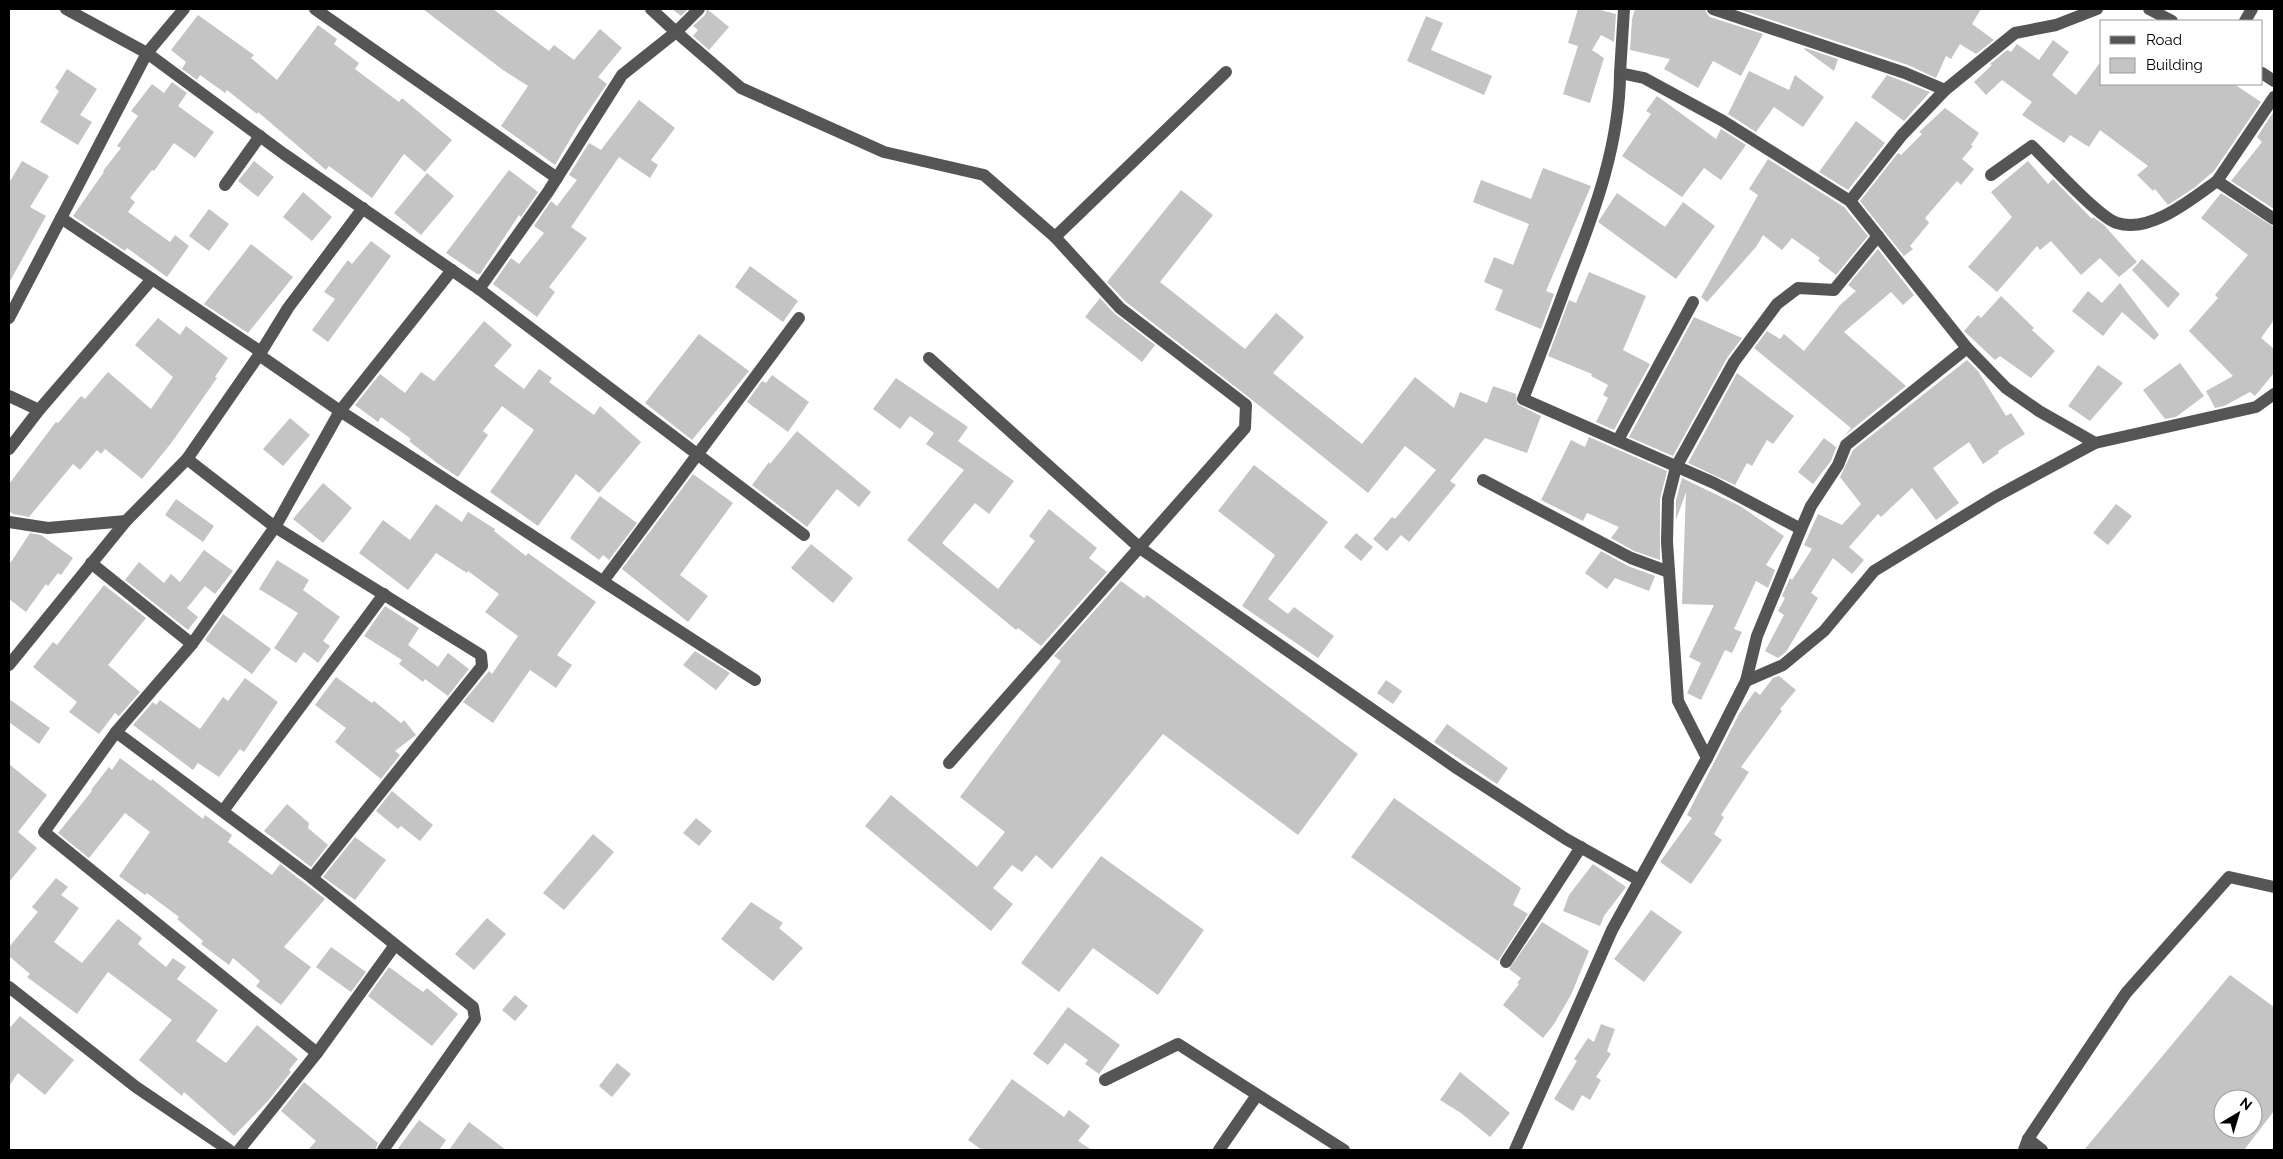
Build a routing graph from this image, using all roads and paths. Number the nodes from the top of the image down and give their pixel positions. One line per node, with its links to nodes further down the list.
1 (66, 9): 14 (street)
2 (184, 9): 14 (street)
3 (315, 9): 23 (street)
4 (652, 9): 13 (street)
5 (699, 9): 13 (street)
6 (1624, 9): 16 (street)
7 (1713, 9): 19 (street)
8 (2097, 9): 19 (street)
9 (2149, 9): 11 (street)
10 (2252, 9): 12 (street)
11 (2170, 20)
12 (2246, 20)
13 (676, 32): 23 (street); 31 (street)
14 (147, 53): 21 (street); 28 (street)
15 (1226, 72): 31 (street)
16 (1620, 73): 26 (street); 45 (street)
17 (2263, 74): 18 (street)
18 (2274, 81)
19 (1945, 90): 26 (street)
20 (2274, 97): 24 (street)
21 (260, 136): 25 (street); 27 (street)
22 (1991, 176): 24 (street)
23 (557, 178): 34 (street)
24 (2217, 181): 29 (street)
25 (225, 185)
26 (1850, 201): 30 (street)
27 (363, 208): 32 (street); 39 (street)
28 (61, 218): 33 (street); 36 (street)
29 (2274, 219)
30 (1878, 236): 38 (street); 50 (street)
31 (1056, 237): 57 (street)
32 (452, 270): 34 (street); 44 (street)
33 (152, 280): 39 (street); 43 (street)
34 (479, 289): 48 (street)
35 (1693, 302): 45 (street)
36 (9, 318)
37 (799, 318): 48 (street)
38 (1967, 348): 46 (street); 55 (street)
39 (260, 354): 44 (street); 49 (street)
40 (929, 358): 57 (street)
41 (2274, 394): 46 (street)
42 (9, 396): 43 (street)
43 (39, 410): 47 (street)
44 (340, 411): 54 (street); 60 (street)
45 (1618, 440): 50 (street)
46 (2095, 443): 65 (street)
47 (9, 449)
48 (698, 456): 56 (street); 60 (street)
49 (187, 459): 52 (street); 54 (street)
50 (1676, 467): 55 (street); 59 (street)
51 (1483, 480): 59 (street)
52 (126, 521): 53 (street); 58 (street)
53 (9, 522)
54 (276, 528): 61 (street); 62 (street)
55 (1800, 529): 65 (street)
56 (804, 535)
57 (1140, 548): 68 (street); 70 (street)
58 (90, 563): 62 (street); 63 (street)
59 (1669, 572): 67 (street)
60 (604, 580): 64 (street)
61 (384, 594): 69 (street); 71 (street)
62 (192, 644): 66 (street)
63 (9, 665)
64 (755, 680)
65 (1746, 681): 67 (street)
66 (116, 732): 69 (street); 77 (street)
67 (1707, 758): 72 (street)
68 (950, 763)
69 (223, 811): 71 (street)
70 (1581, 847): 72 (street); 75 (street)
71 (312, 878): 74 (street)
72 (1639, 880): 86 (street)
73 (2274, 887): 80 (street)
74 (395, 945): 77 (street); 83 (street)
75 (1506, 962)
76 (9, 987): 81 (street)
77 (317, 1054): 82 (street)
78 (1105, 1080): 79 (street)
79 (1257, 1095): 84 (street); 85 (street)
80 (2026, 1144): 87 (street)
81 (228, 1150)
82 (239, 1150)
83 (383, 1150)
84 (1219, 1150)
85 (1344, 1150)
86 (1515, 1150)
87 (2042, 1150)

